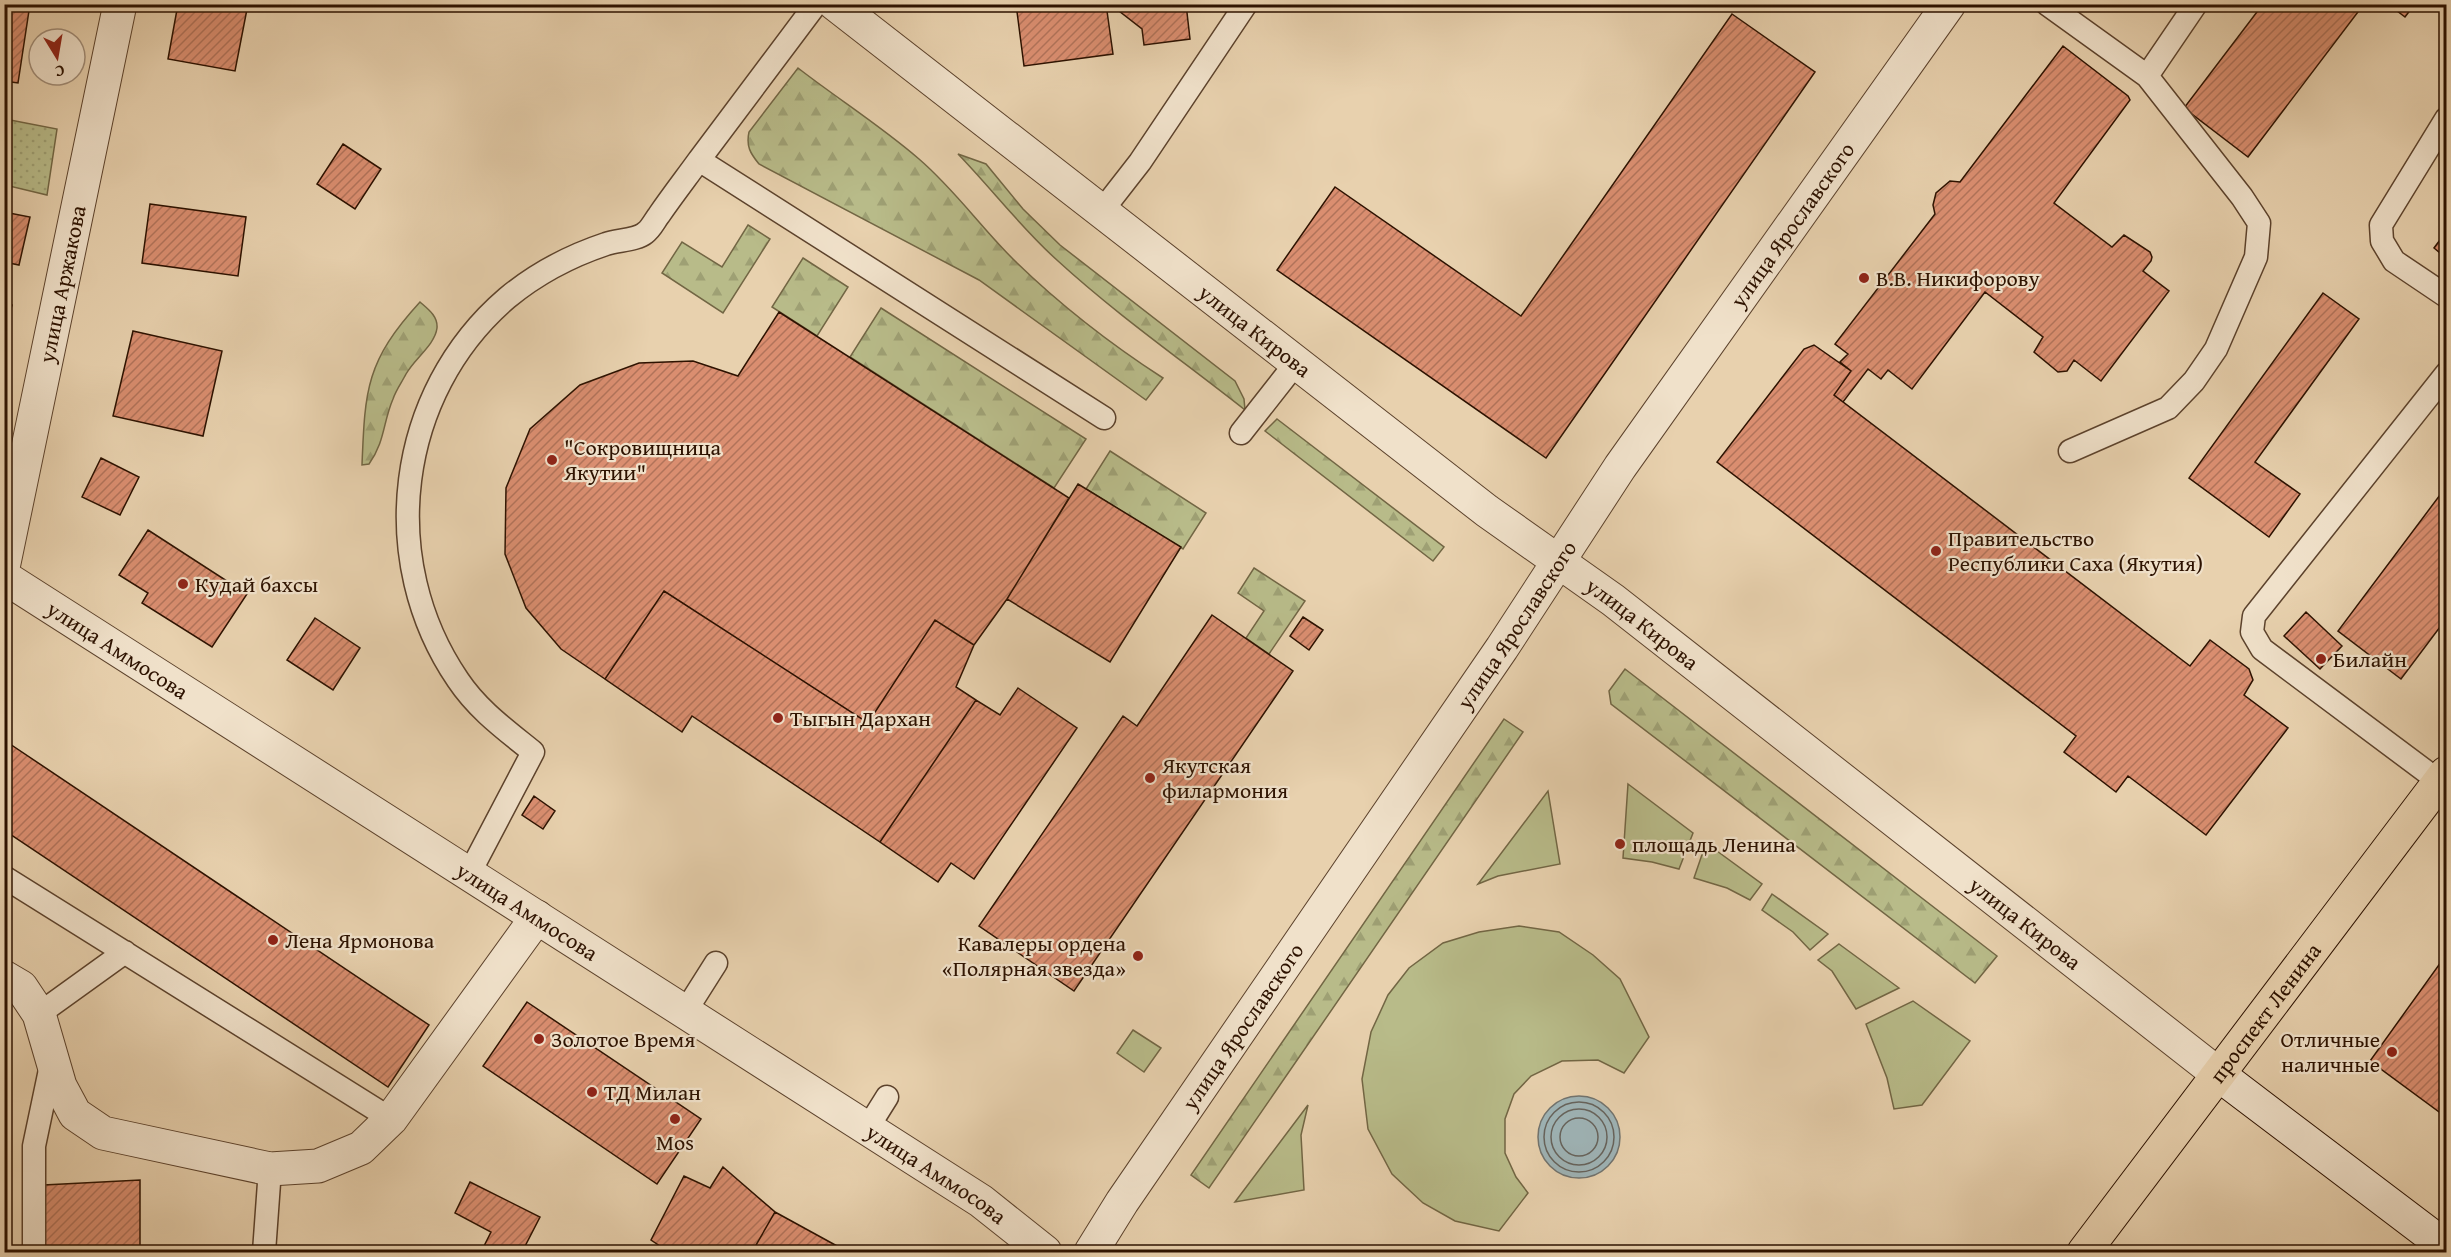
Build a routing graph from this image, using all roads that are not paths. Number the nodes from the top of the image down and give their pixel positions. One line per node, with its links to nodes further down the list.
1 (120, 4): 19 (street, улица Аржакова)
2 (816, 4): 10 (lane)
3 (835, 4): 11 (street, улица Кирова)
4 (1246, 4): 11 (lane)
5 (1949, 4): 18 (street, улица Ярославского)
6 (2047, 4): 8 (lane)
7 (2196, 4): 8 (lane)
8 (2147, 76): 17 (lane)
9 (2446, 118): 12 (lane)
10 (699, 160): 15 (lane); 22 (lane)
11 (1101, 212): 13 (street, улица Кирова)
12 (2446, 296)
13 (1296, 363): 16 (lane); 18 (street, улица Кирова)
14 (2446, 374): 21 (lane)
15 (1104, 418)
16 (1241, 433)
17 (2070, 451)
18 (1558, 561): 31 (street, улица Кирова); 40 (street, улица Ярославского)
19 (4, 563)
20 (4, 577): 22 (street, улица Аммосова)
21 (2443, 777): 31 (main road, проспект Ленина)
22 (469, 874): 24 (street, улица Аммосова)
23 (4, 877): 25 (lane)
24 (537, 917): 28 (street, улица Аммосова); 33 (street)
25 (125, 952): 29 (lane); 33 (lane)
26 (716, 963): 28 (lane)
27 (4, 976): 29 (street)
28 (685, 1012): 34 (street, улица Аммосова)
29 (39, 1014): 30 (street)
30 (52, 1058): 35 (street); 37 (lane)
31 (2218, 1074): 36 (street, улица Кирова); 41 (main road, проспект Ленина)
32 (887, 1097): 34 (lane)
33 (391, 1119): 35 (street)
34 (867, 1129): 39 (street, улица Аммосова)
35 (270, 1169): 38 (lane)
36 (2446, 1247)
37 (34, 1252)
38 (264, 1252)
39 (1045, 1252)
40 (1091, 1252)
41 (2084, 1252)

